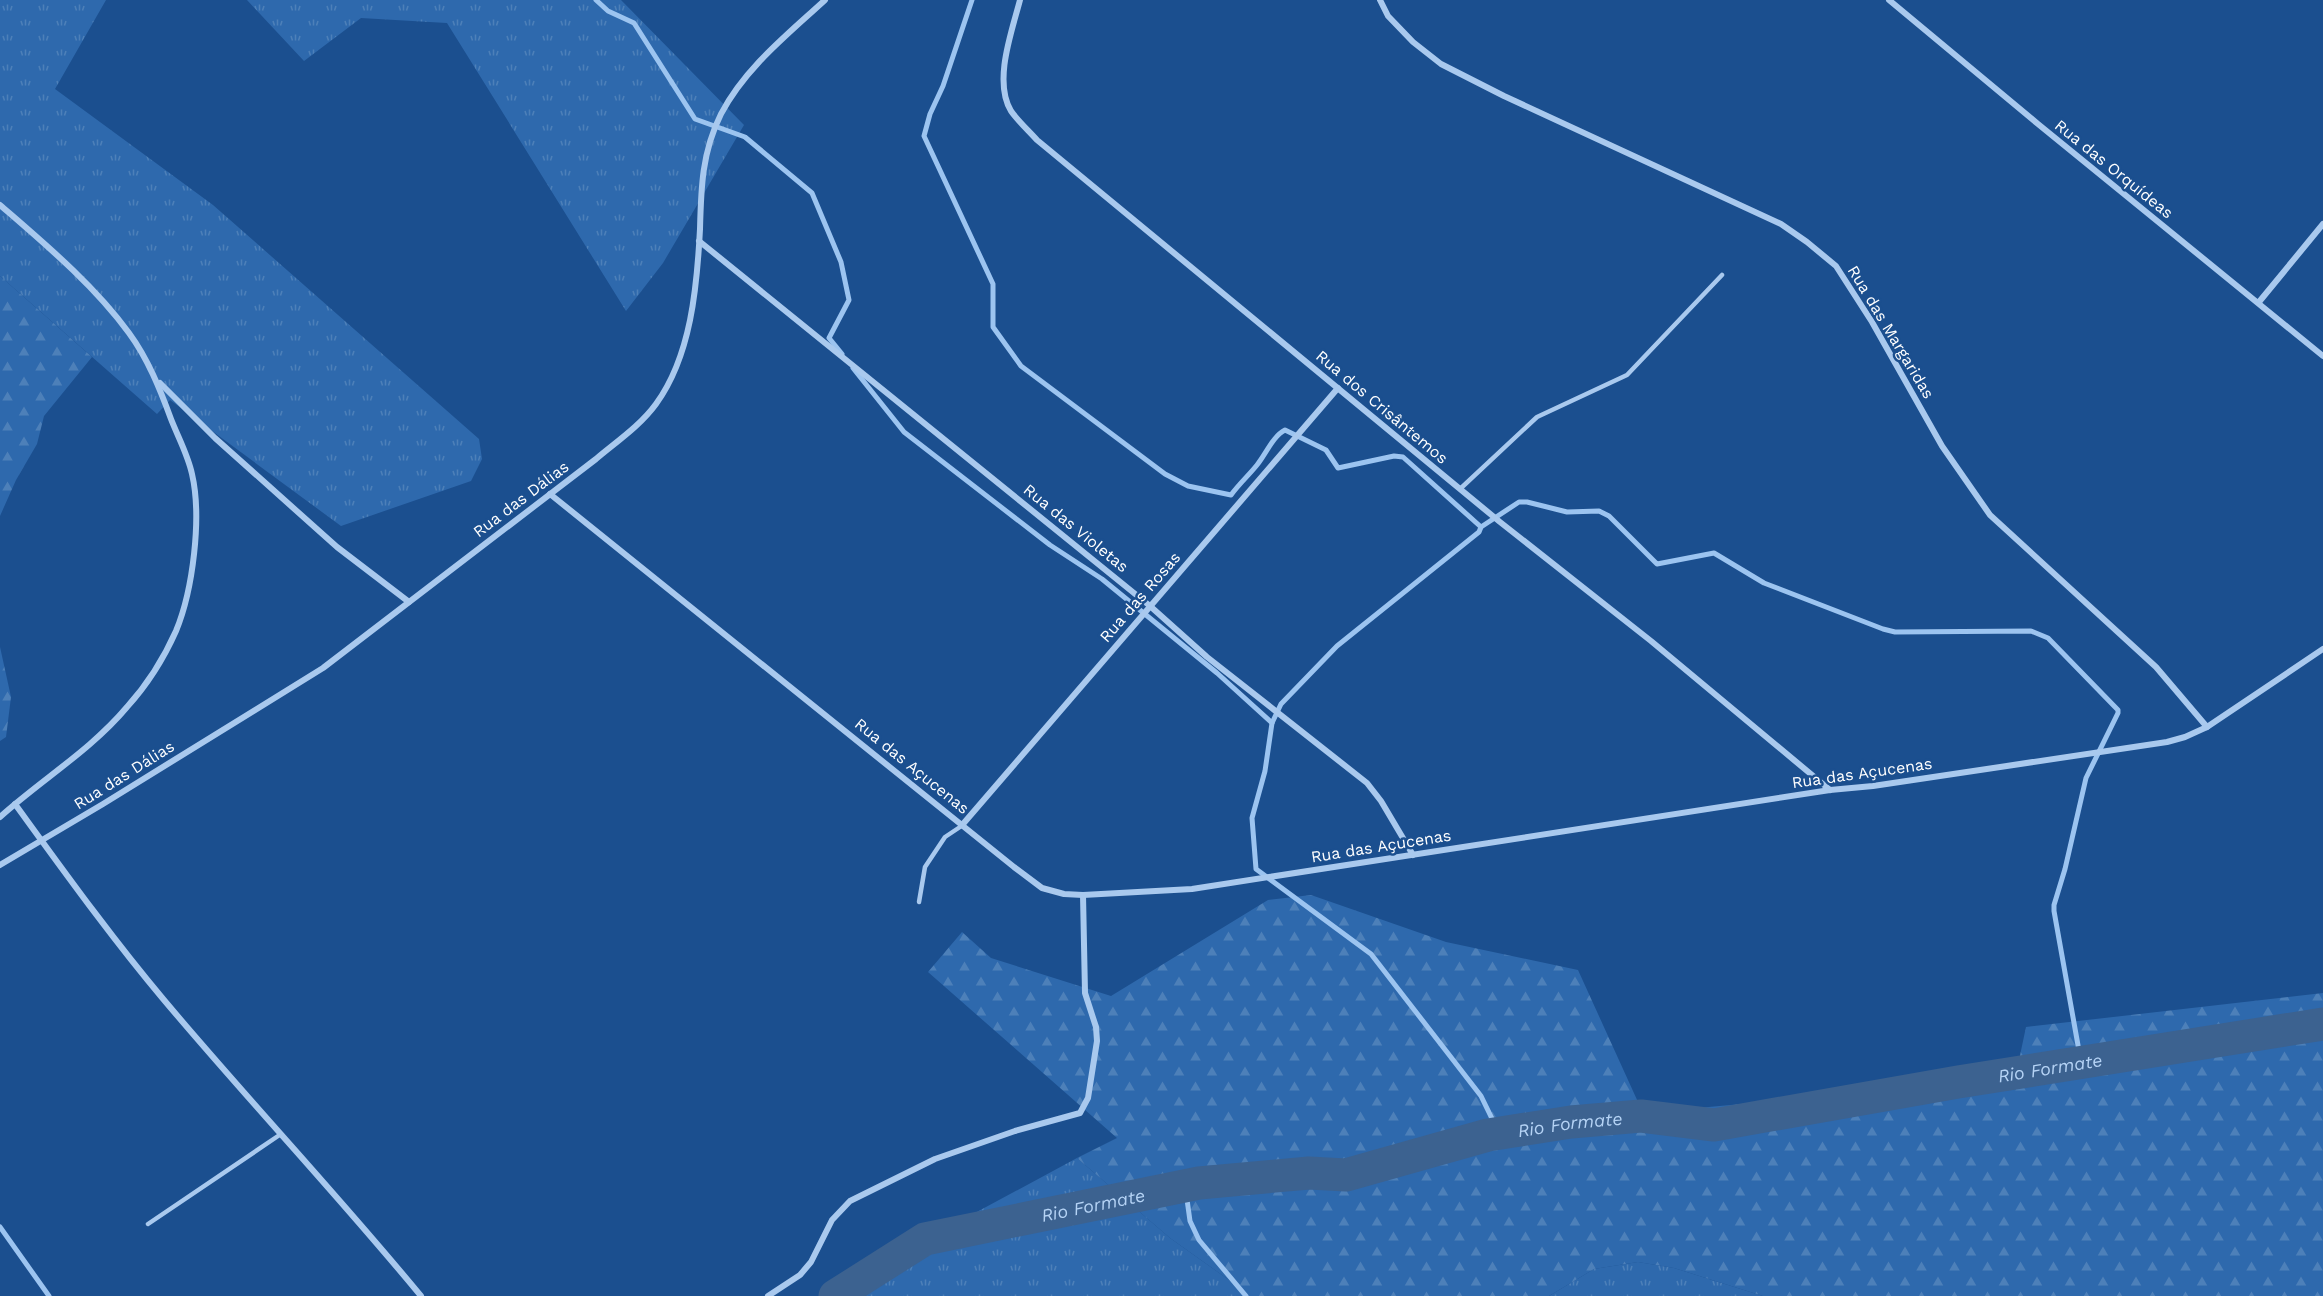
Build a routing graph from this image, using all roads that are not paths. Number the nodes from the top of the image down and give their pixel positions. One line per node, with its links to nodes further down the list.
1 (825, 0): 7 (street, Rua das Dálias)
2 (1020, 0): 12 (street, Rua dos Crisântemos)
3 (1380, 0): 18 (street, Rua das Margaridas)
4 (1889, 0): 9 (street, Rua das Orquídeas)
5 (0, 205): 11 (street)
6 (2323, 224): 9 (street)
7 (699, 241): 14 (street, Rua das Dálias); 16 (street, Rua das Violetas)
8 (1722, 275): 13 (lane)
9 (2259, 302): 10 (street, Rua das Orquídeas)
10 (2323, 356)
11 (158, 381): 15 (street); 20 (street)
12 (1338, 388): 13 (street, Rua dos Crisântemos); 16 (street, Rua das Rosas)
13 (1460, 489): 19 (street, Rua dos Crisântemos)
14 (550, 494): 15 (street, Rua das Dálias); 22 (street, Rua das Açucenas)
15 (410, 602): 23 (street, Rua das Dálias)
16 (1150, 606): 22 (street, Rua das Rosas); 24 (street, Rua das Violetas)
17 (2323, 649): 18 (street, Rua das Açucenas)
18 (2207, 727): 19 (street, Rua das Açucenas)
19 (1830, 790): 24 (street, Rua das Açucenas)
20 (15, 804): 21 (street); 23 (street)
21 (0, 817)
22 (963, 824): 26 (street, Rua das Açucenas); 27 (lane)
23 (42, 841): 25 (street, Rua das Dálias); 28 (street)
24 (1413, 855): 26 (street, Rua das Açucenas)
25 (0, 865)
26 (1083, 895): 31 (street)
27 (919, 902)
28 (281, 1134): 29 (lane); 30 (street)
29 (148, 1224)
30 (421, 1296)
31 (768, 1296)

